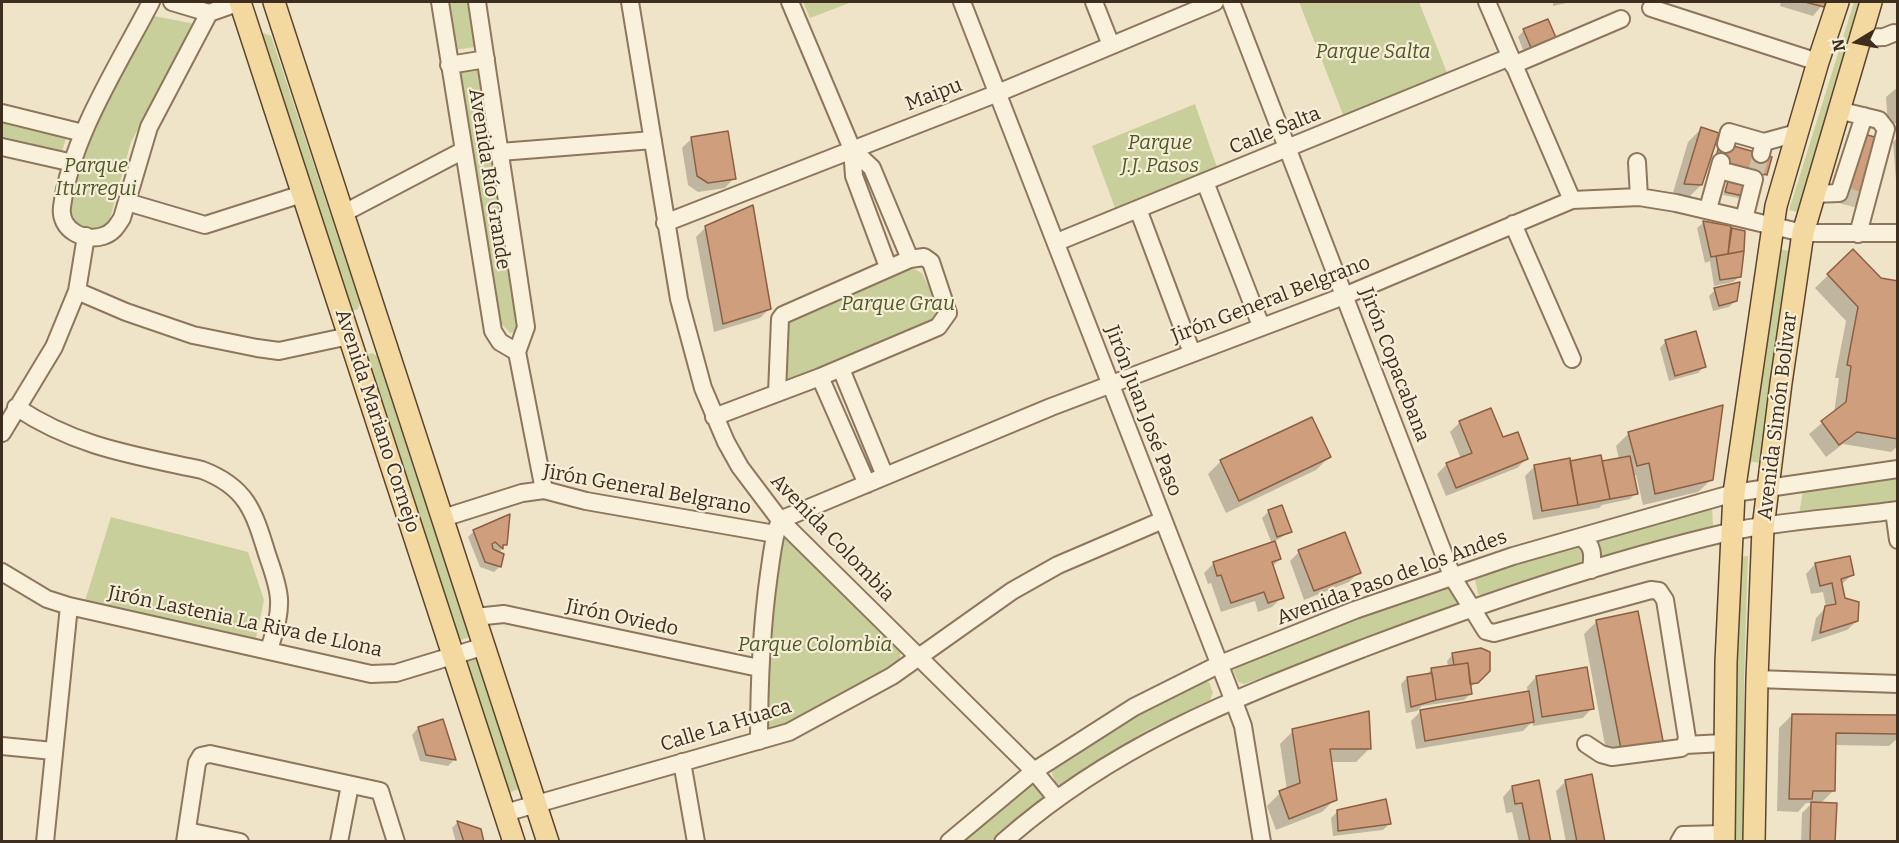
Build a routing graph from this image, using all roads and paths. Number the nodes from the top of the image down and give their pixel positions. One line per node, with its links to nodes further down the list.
1 (150, 2): 30 (street)
2 (172, 2): 17 (street)
3 (440, 2): 25 (street, Avenida Río Grande)
4 (477, 2): 22 (street, Avenida Río Grande)
5 (630, 2): 32 (street, Avenida Colombia)
6 (790, 2): 36 (street)
7 (962, 2): 26 (street, Jirón Juan José Paso)
8 (1094, 2): 21 (street)
9 (1215, 2): 21 (street, Maipu)
10 (1231, 2): 35 (street, Jirón Copacabana)
11 (1487, 2): 23 (street)
12 (1838, 2): 24 (main road, Avenida Simón Bolivar)
13 (1871, 2): 20 (main road, Avenida Simón Bolivar)
14 (275, 5): 15 (main road); 50 (main road, Avenida Mariano Cornejo)
15 (242, 7): 17 (street); 43 (main road, Avenida Mariano Cornejo)
16 (1651, 8): 24 (street)
17 (209, 13): 47 (street)
18 (1622, 19): 23 (street, Calle Salta)
19 (1894, 33): 20 (street)
20 (1859, 38): 27 (main road, Avenida Simón Bolivar)
21 (1111, 45): 26 (street, Maipu)
22 (486, 59): 25 (street); 38 (street, Avenida Río Grande)
23 (1512, 61): 35 (street, Calle Salta); 46 (street)
24 (1818, 62): 31 (main road, Avenida Simón Bolivar)
25 (449, 65): 37 (street, Avenida Río Grande)
26 (998, 93): 36 (street, Maipu); 59 (street, Jirón Juan José Paso)
27 (1838, 110): 29 (street); 44 (main road, Avenida Simón Bolivar)
28 (2, 113): 30 (street)
29 (1864, 116): 44 (street); 57 (street)
30 (83, 133): 40 (street)
31 (1797, 133): 33 (street); 51 (main road, Avenida Simón Bolivar)
32 (653, 140): 38 (street); 53 (street, Avenida Colombia)
33 (1726, 144)
34 (2, 147): 40 (street)
35 (1288, 148): 42 (street, Calle Salta); 63 (street, Jirón Copacabana)
36 (852, 149): 53 (street, Maipu); 60 (street); 61 (street)
37 (462, 151): 50 (street); 67 (street, Avenida Río Grande)
38 (500, 152): 67 (street, Avenida Río Grande)
39 (1637, 162): 45 (street)
40 (73, 163): 58 (street)
41 (1755, 176): 49 (street); 51 (street); 52 (street)
42 (1206, 182): 48 (street, Calle Salta); 65 (street)
43 (302, 194): 47 (street); 66 (main road, Avenida Mariano Cornejo)
44 (1814, 194): 55 (main road, Avenida Simón Bolivar)
45 (1639, 197): 46 (street, Jirón General Belgrano); 49 (street, Jirón General Belgrano)
46 (1572, 200): 54 (street, Jirón General Belgrano)
47 (127, 202): 58 (street)
48 (1138, 209): 59 (street, Calle Salta); 68 (street)
49 (1708, 209): 52 (street, Jirón General Belgrano)
50 (344, 213): 64 (main road, Avenida Mariano Cornejo)
51 (1775, 217): 52 (street, Jirón General Belgrano); 55 (street, Jirón General Belgrano); 82 (main road, Avenida Simón Bolivar)
52 (1744, 219)
53 (665, 223): 75 (street, Avenida Colombia)
54 (1513, 224): 63 (street, Jirón General Belgrano); 69 (street)
55 (1803, 233): 57 (street, Jirón General Belgrano); 80 (main road, Avenida Simón Bolivar)
56 (1898, 233): 57 (street, Jirón General Belgrano)
57 (1858, 234)
58 (86, 236): 62 (street)
59 (1057, 243): 72 (street, Jirón Juan José Paso)
60 (910, 259): 61 (street); 70 (street)
61 (888, 267): 73 (street)
62 (77, 291): 66 (street); 74 (street)
63 (1344, 296): 65 (street, Jirón General Belgrano); 93 (street, Jirón Copacabana)
64 (379, 322): 66 (main road); 66 (main road); 84 (main road, Avenida Mariano Cornejo)
65 (1262, 326): 68 (street, Jirón General Belgrano)
66 (348, 333): 99 (main road, Avenida Mariano Cornejo)
67 (517, 352): 81 (street, Avenida Río Grande)
68 (1192, 353): 72 (street, Jirón General Belgrano)
69 (1572, 359)
70 (841, 369): 71 (street); 78 (street)
71 (820, 377): 73 (street); 79 (street)
72 (1109, 385): 78 (street, Jirón General Belgrano); 85 (street, Jirón Juan José Paso)
73 (777, 393): 75 (street)
74 (16, 407): 76 (street); 98 (street)
75 (714, 417): 86 (street, Avenida Colombia)
76 (2, 433)
77 (1898, 470): 80 (street, Avenida Paso de los Andes)
78 (885, 476): 79 (street, Jirón General Belgrano)
79 (867, 484): 86 (street, Jirón General Belgrano)
80 (1766, 488): 82 (street, Avenida Paso de los Andes); 87 (main road, Avenida Simón Bolivar)
81 (544, 490): 84 (street, Jirón General Belgrano); 86 (street, Jirón General Belgrano)
82 (1734, 493): 88 (main road, Avenida Simón Bolivar); 89 (street, Avenida Paso de los Andes)
83 (1896, 511): 87 (street); 90 (street)
84 (443, 518): 96 (main road, Avenida Mariano Cornejo)
85 (1163, 520): 100 (street, Calle La Huaca); 101 (street, Jirón Juan José Paso)
86 (778, 527): 100 (street, Avenida Colombia); 102 (street)
87 (1763, 528): 88 (street); 103 (main road, Avenida Simón Bolivar)
88 (1731, 532): 91 (street); 107 (main road, Avenida Simón Bolivar)
89 (1580, 537): 91 (street); 93 (street, Avenida Paso de los Andes)
90 (1898, 540)
91 (1591, 570): 95 (street)
92 (2, 572): 94 (street, Jirón Lastenia La Riva de Llona)
93 (1453, 578): 95 (street, Jirón Copacabana); 101 (street, Avenida Paso de los Andes)
94 (69, 606): 98 (street, Jirón Lastenia La Riva de Llona); 111 (street)
95 (1471, 608): 105 (street); 109 (street, Jirón Copacabana)
96 (475, 617): 97 (main road, Avenida Mariano Cornejo); 102 (street, Jirón Oviedo)
97 (484, 646): 99 (street, Jirón Lastenia La Riva de Llona); 116 (main road, Avenida Mariano Cornejo)
98 (269, 650): 99 (street, Jirón Lastenia La Riva de Llona)
99 (454, 657): 117 (main road, Avenida Mariano Cornejo)
100 (920, 657): 106 (street, Calle La Huaca); 113 (street, Avenida Colombia)
101 (1220, 664): 105 (street, Jirón Juan José Paso); 113 (street, Avenida Paso de los Andes)
102 (759, 668): 106 (street)
103 (1757, 680): 104 (street); 131 (main road, Avenida Simón Bolivar)
104 (1898, 684)
105 (1233, 699): 115 (street); 129 (street, Jirón Juan José Paso)
106 (759, 741): 112 (street, Calle La Huaca)
107 (1724, 743): 109 (street); 119 (main road, Avenida Simón Bolivar)
108 (1586, 744): 109 (street)
109 (1685, 745)
110 (2, 746): 111 (street)
111 (53, 752): 120 (street)
112 (682, 762): 116 (street, Calle La Huaca); 126 (street)
113 (1034, 771): 115 (street, Avenida Colombia); 127 (street, Avenida Paso de los Andes)
114 (350, 785): 118 (street); 122 (street); 123 (street)
115 (1057, 799): 128 (street)
116 (536, 803): 117 (street, Calle La Huaca); 125 (main road, Avenida Mariano Cornejo)
117 (505, 813): 124 (main road, Avenida Mariano Cornejo)
118 (186, 836): 121 (street)
119 (1724, 838): 130 (street)
120 (45, 842)
121 (240, 842)
122 (339, 842)
123 (396, 842)
124 (514, 842)
125 (548, 842)
126 (696, 842)
127 (949, 842)
128 (1003, 842)
129 (1262, 842)
130 (1679, 842)
131 (1755, 842)

